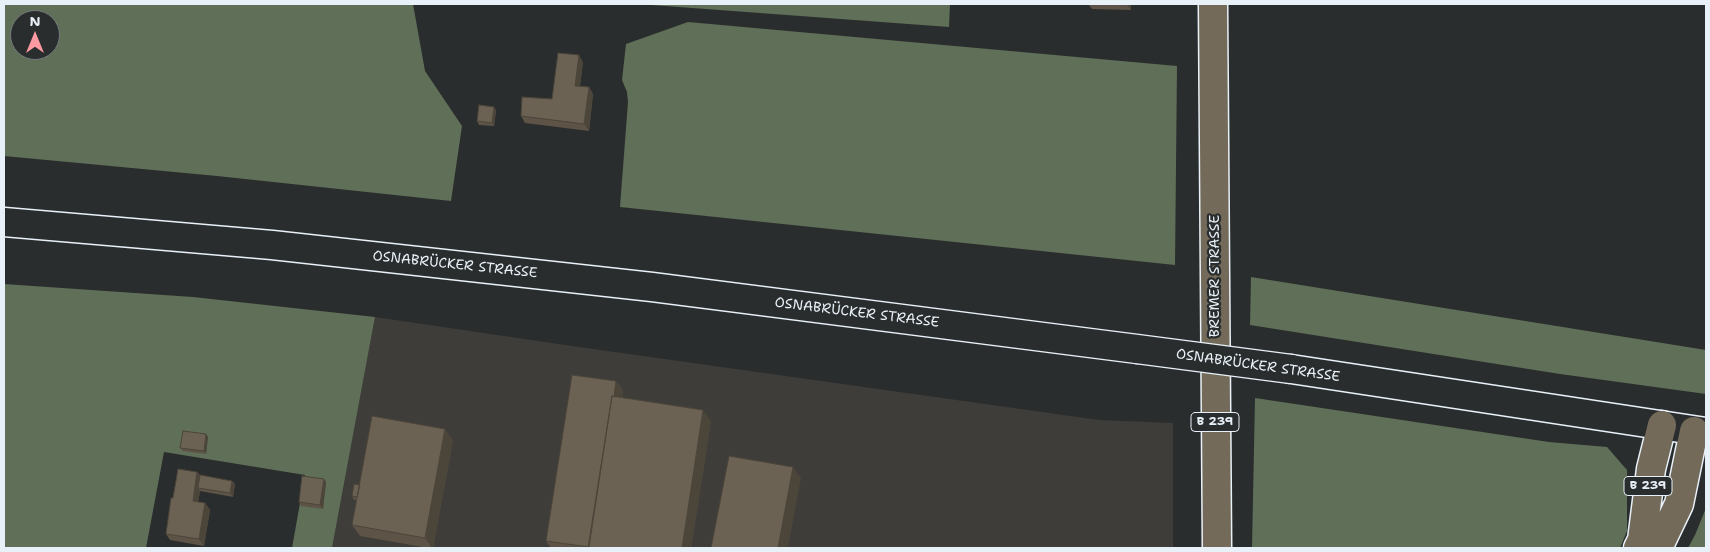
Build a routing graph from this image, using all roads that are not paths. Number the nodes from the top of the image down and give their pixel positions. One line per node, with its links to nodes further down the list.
1 (1213, 4): 5 (main road, BREMER STRASSE / B 239)
2 (4, 222): 3 (main road, OSNABRÜCKER STRASSE, bridge)
3 (1662, 424): 4 (main road, OSNABRÜCKER STRASSE); 6 (main road, B 239)
4 (1700, 432): 7 (main road, B 239)
5 (1217, 548)
6 (1638, 548)
7 (1658, 548)

